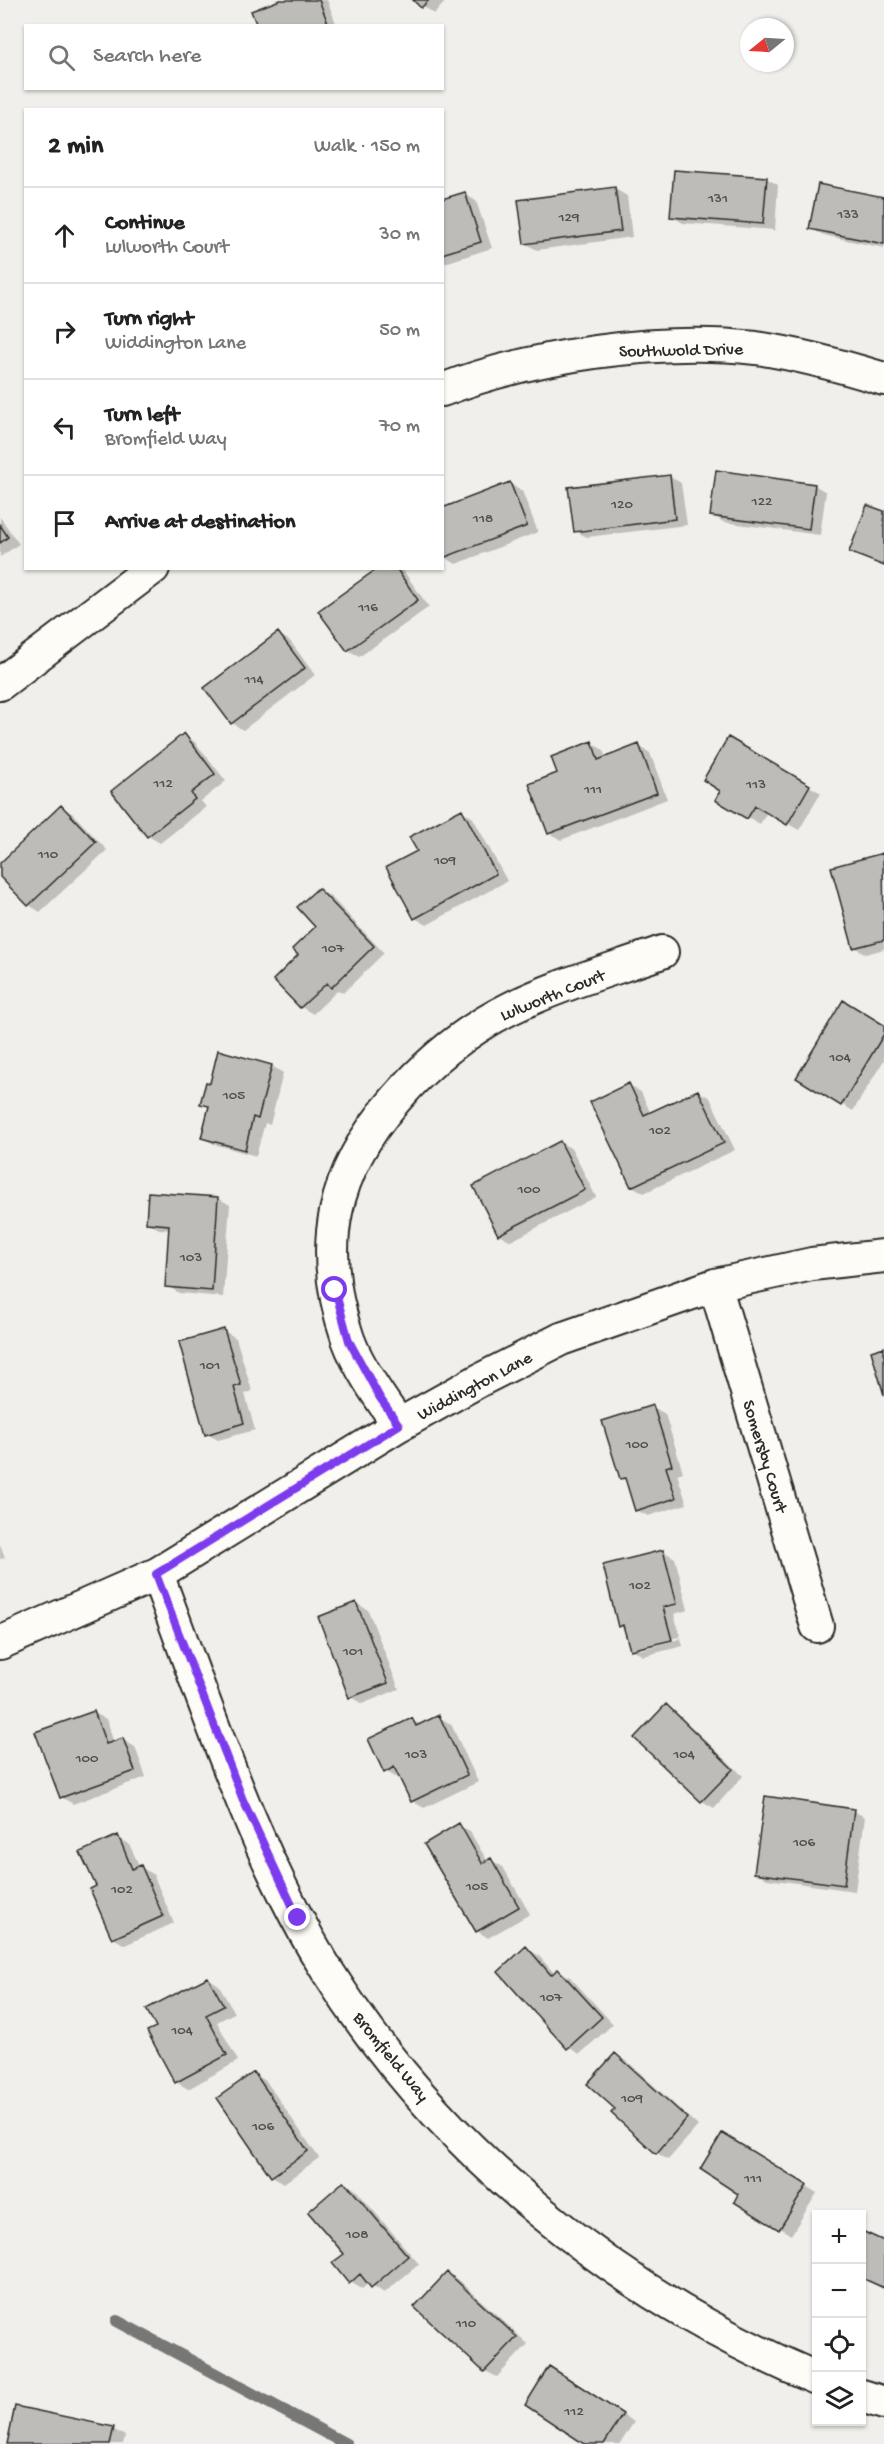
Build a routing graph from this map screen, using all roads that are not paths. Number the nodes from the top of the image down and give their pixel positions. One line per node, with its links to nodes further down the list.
1 (884, 379): 2 (street, Southwold Drive)
2 (444, 389)
3 (150, 570): 4 (street)
4 (0, 684)
5 (662, 952): 8 (street, Lulworth Court)
6 (884, 1256): 7 (street, Widdington Lane)
7 (715, 1286): 8 (street, Widdington Lane); 10 (street, Somersby Court)
8 (399, 1425): 9 (street, Widdington Lane)
9 (156, 1574): 11 (street, Widdington Lane); 12 (street, Bromfield Way)
10 (817, 1626)
11 (0, 1642)
12 (812, 2377)
13 (866, 2398): 14 (street)
14 (884, 2403)

